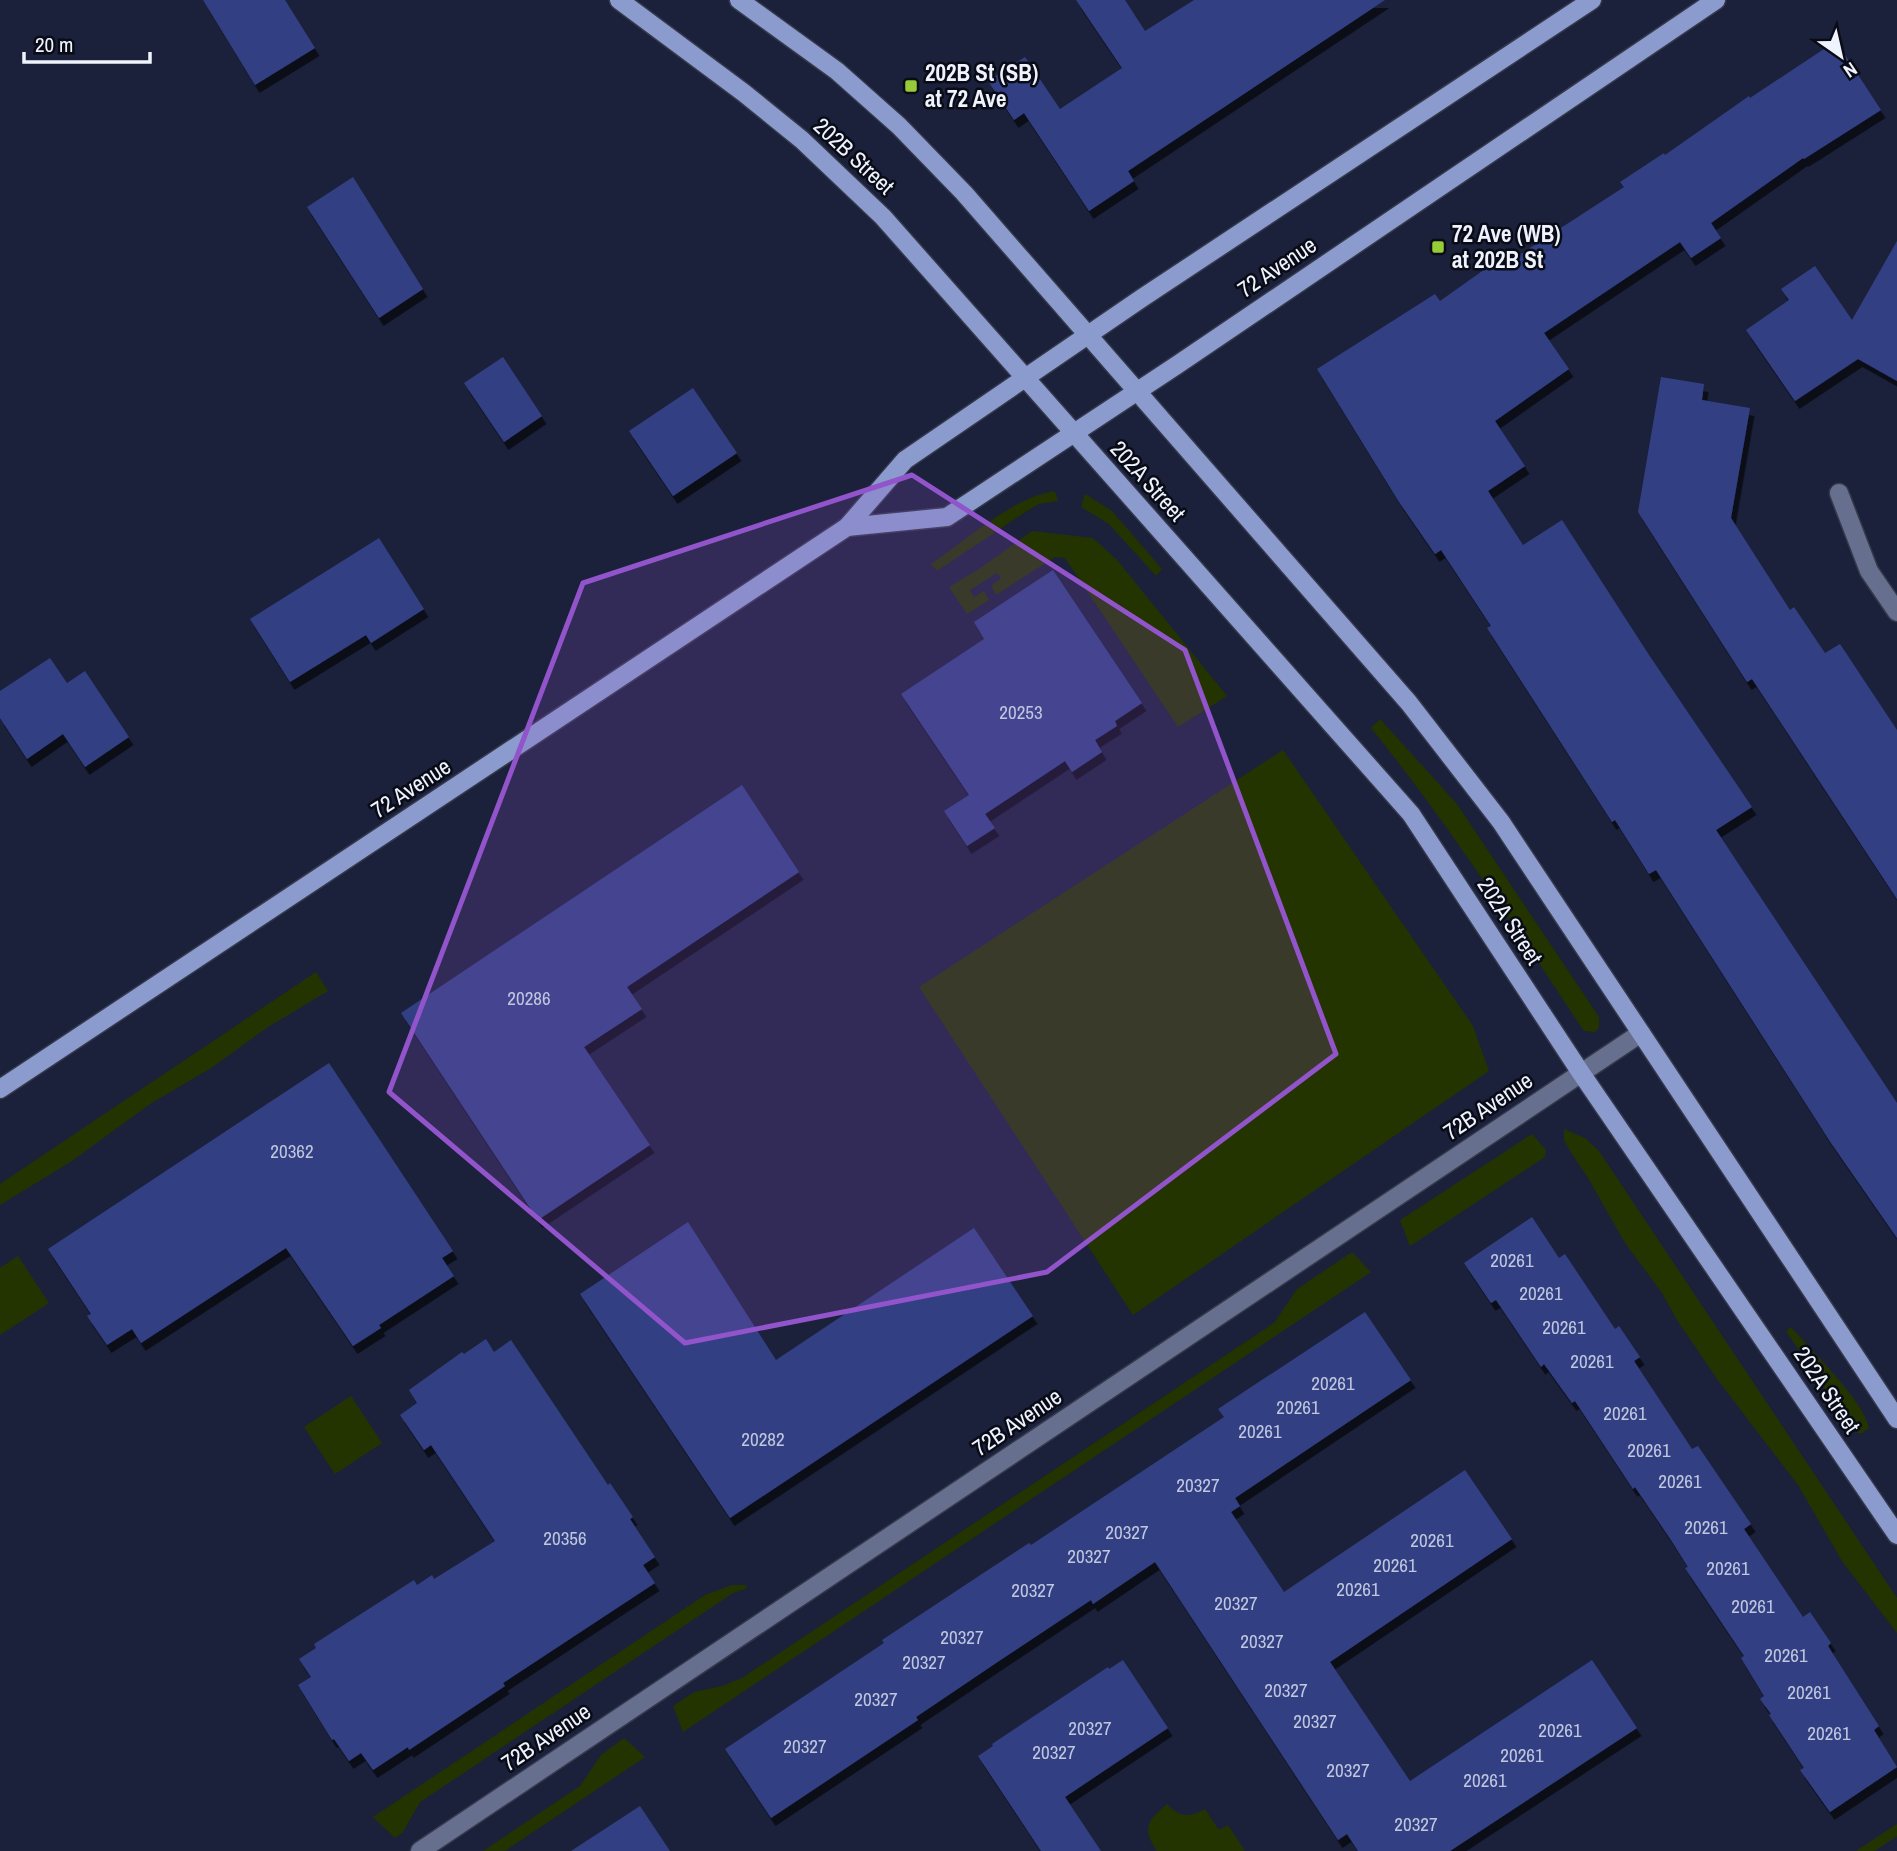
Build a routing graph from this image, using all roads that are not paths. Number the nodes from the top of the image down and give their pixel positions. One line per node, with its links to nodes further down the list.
1 (620, 0): 6 (main road, 202B Street)
2 (739, 0): 5 (main road)
3 (1592, 0): 5 (main road, 72 Avenue)
4 (1716, 0): 7 (main road, 72 Avenue)
5 (1087, 335): 6 (main road, 72 Avenue); 7 (main road, 202A Street)
6 (1025, 378): 8 (main road, 202A Street); 10 (main road, 72 Avenue)
7 (1136, 392): 8 (main road, 72 Avenue); 12 (main road, 202A Street)
8 (1073, 433): 10 (main road, 72 Avenue); 13 (main road, 202A Street)
9 (1839, 493): 11 (street)
10 (847, 527): 14 (main road, 72 Avenue)
11 (1897, 612)
12 (1642, 1033): 13 (street, 72B Avenue); 15 (main road, 202A Street)
13 (1581, 1073): 16 (main road, 202A Street); 17 (street, 72B Avenue)
14 (0, 1089)
15 (1897, 1419)
16 (1897, 1535)
17 (420, 1851)

